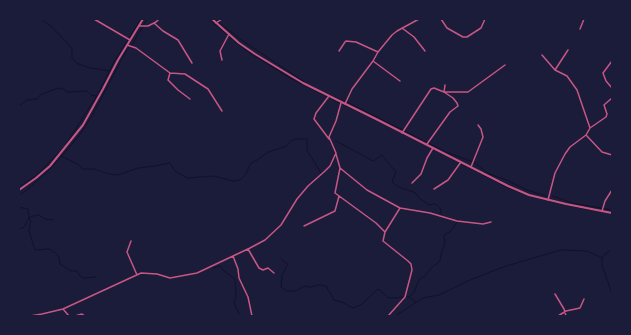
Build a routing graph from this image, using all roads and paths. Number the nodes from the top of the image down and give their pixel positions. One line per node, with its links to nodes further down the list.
1 (94, 19): 16 (street)
2 (143, 19): 12 (street)
3 (158, 19): 10 (street)
4 (212, 19): 11 (street)
5 (222, 19): 11 (street)
6 (419, 19): 13 (street)
7 (441, 19): 8 (street)
8 (485, 19)
9 (584, 19): 14 (street)
10 (154, 23): 12 (street); 26 (street)
11 (216, 23): 15 (street)
12 (139, 26): 16 (street)
13 (402, 28): 20 (street); 21 (street)
14 (580, 29)
15 (229, 34): 23 (street); 34 (street)
16 (130, 40): 17 (street)
17 (127, 45): 29 (street); 54 (street)
18 (568, 50): 28 (street)
19 (339, 51): 21 (street)
20 (425, 51)
21 (378, 52): 25 (street)
22 (542, 56): 28 (street)
23 (222, 60)
24 (612, 61): 32 (street)
25 (373, 62): 30 (street); 38 (street)
26 (192, 63)
27 (505, 65): 33 (street)
28 (555, 70): 41 (street)
29 (170, 73): 36 (street); 39 (street)
30 (400, 81)
31 (445, 85): 33 (street)
32 (612, 88)
33 (444, 92): 42 (street); 45 (street)
34 (329, 96): 37 (street); 44 (street)
35 (612, 98): 41 (street)
36 (190, 100)
37 (342, 102): 38 (street); 44 (street)
38 (345, 104): 42 (street)
39 (222, 110)
40 (478, 125): 50 (street)
41 (590, 128): 43 (street)
42 (402, 133): 45 (street)
43 (586, 135): 48 (street); 57 (street)
44 (329, 139): 47 (street)
45 (427, 145): 46 (street)
46 (433, 148): 49 (street); 52 (street)
47 (336, 153): 51 (street); 65 (street)
48 (612, 155)
49 (461, 162): 50 (street); 53 (street)
50 (471, 167): 57 (street)
51 (340, 168): 56 (street); 58 (street)
52 (412, 184)
53 (434, 188)
54 (19, 190)
55 (612, 190): 59 (street)
56 (339, 196): 62 (street); 63 (street)
57 (548, 200): 59 (street)
58 (400, 208): 61 (street); 63 (street)
59 (601, 211): 60 (street)
60 (612, 213)
61 (491, 222)
62 (304, 226)
63 (385, 232): 78 (street)
64 (131, 241): 68 (street)
65 (248, 249): 66 (street); 67 (street)
66 (233, 256): 68 (street); 77 (street)
67 (274, 273)
68 (137, 275): 71 (street)
69 (556, 294): 72 (street)
70 (584, 299): 72 (street)
71 (64, 309): 73 (street); 74 (street)
72 (564, 313): 79 (street); 80 (street)
73 (30, 316)
74 (69, 316)
75 (75, 316): 76 (street)
76 (84, 316)
77 (252, 316)
78 (388, 316)
79 (558, 316)
80 (566, 316)

